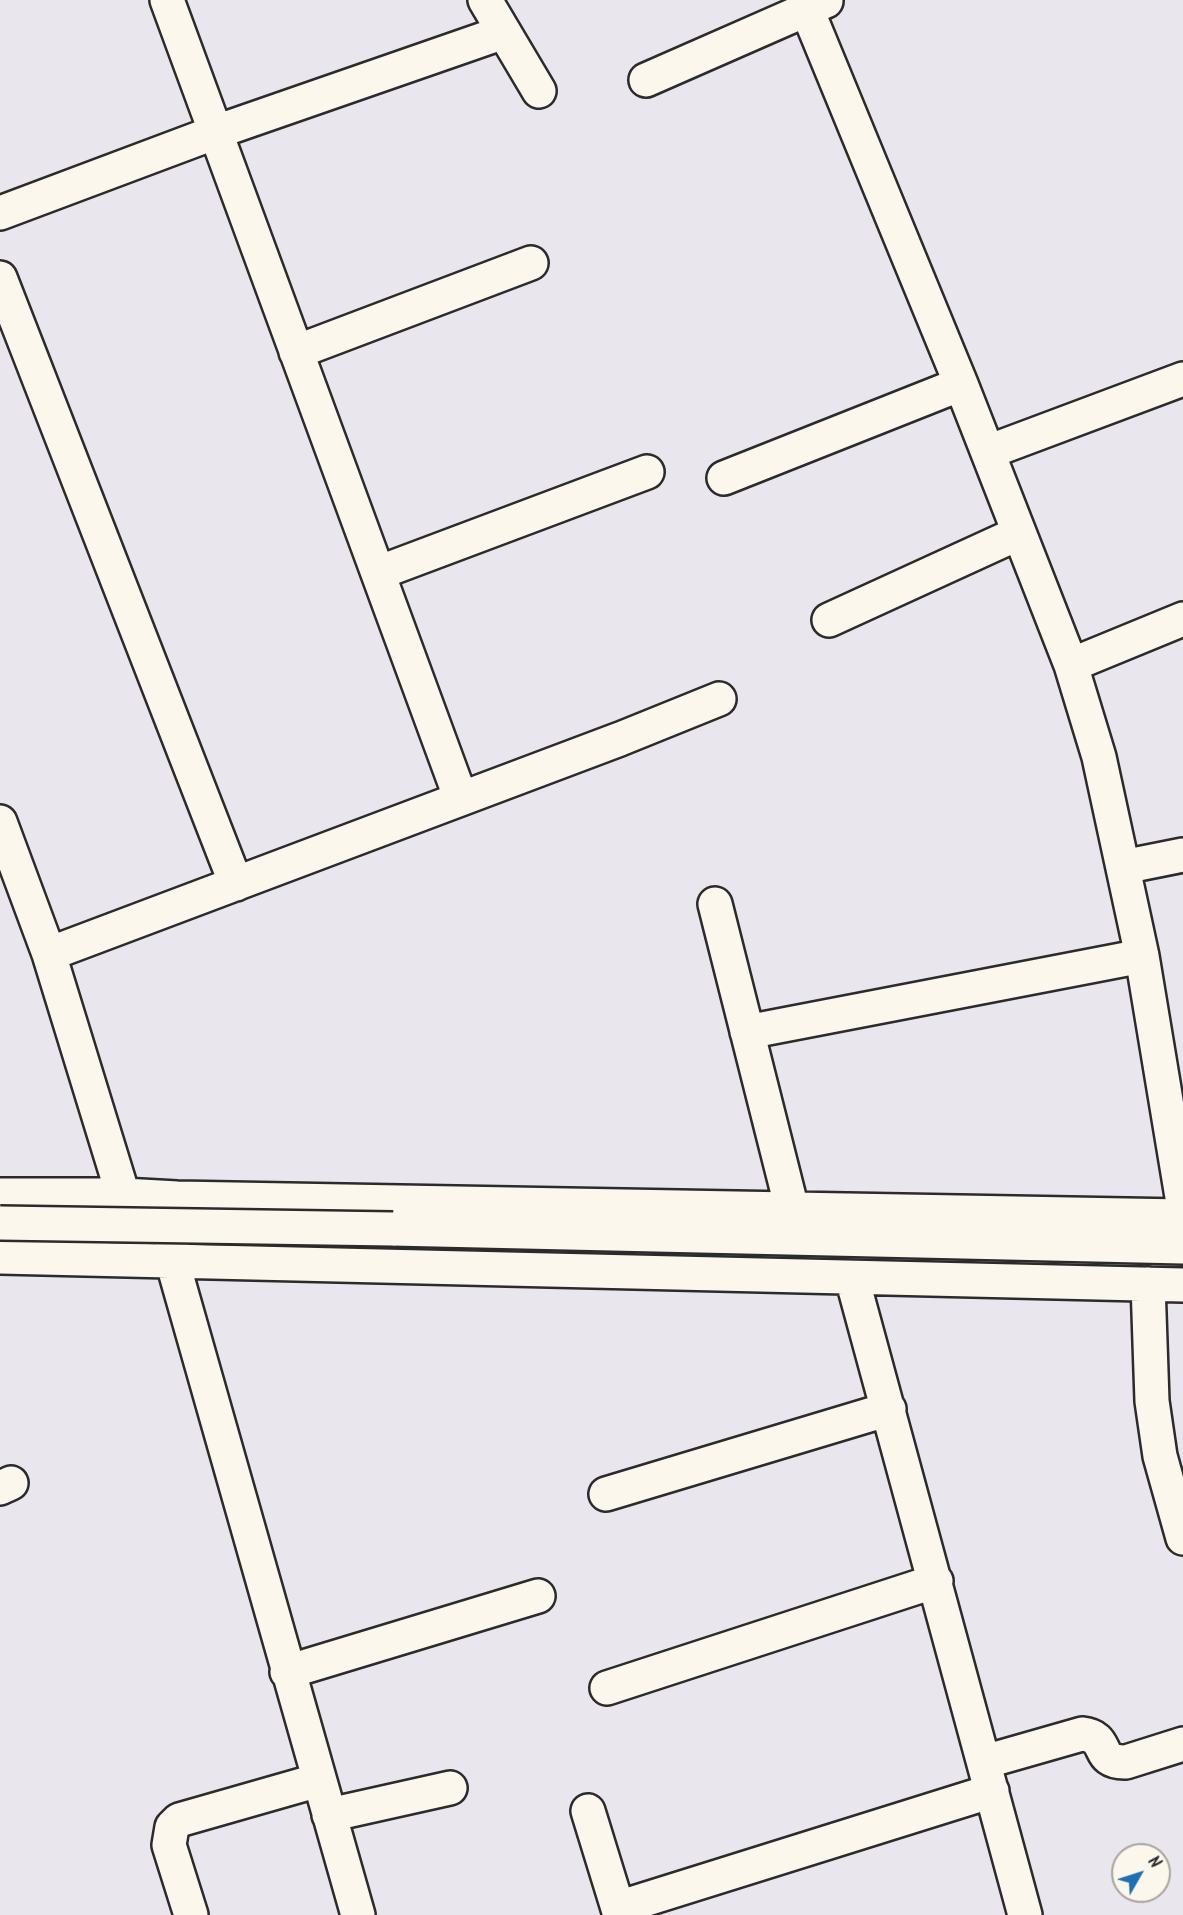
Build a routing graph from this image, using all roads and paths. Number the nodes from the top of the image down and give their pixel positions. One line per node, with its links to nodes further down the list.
1 (167, 0): 7 (street)
2 (485, 0): 4 (street)
3 (813, 3): 5 (street); 13 (street)
4 (504, 32): 6 (street); 7 (street)
5 (646, 80)
6 (539, 92)
7 (216, 132): 8 (street); 11 (street)
8 (0, 213)
9 (531, 263): 11 (street)
10 (0, 278): 27 (street)
11 (296, 352): 18 (street)
12 (1183, 379): 14 (street)
13 (961, 384): 14 (street); 16 (street)
14 (988, 452): 17 (street)
15 (647, 472): 18 (street)
16 (724, 478)
17 (1020, 533): 20 (street); 21 (street)
18 (378, 573): 23 (street)
19 (1183, 619): 21 (street)
20 (829, 620)
21 (1071, 665): 26 (street)
22 (719, 699): 23 (street)
23 (461, 799): 27 (street)
24 (0, 822): 29 (street)
25 (1183, 855): 26 (street)
26 (1123, 867): 30 (street)
27 (236, 884): 29 (street)
28 (715, 904): 31 (street)
29 (50, 954): 34 (street)
30 (1142, 956): 31 (street); 32 (street)
31 (747, 1032): 37 (street)
32 (1171, 1067): 36 (street)
33 (0, 1195): 34 (street)
34 (123, 1195): 35 (street)
35 (177, 1197): 37 (street); 42 (street)
36 (1183, 1203)
37 (792, 1209): 38 (street)
38 (1183, 1216)
39 (0, 1223): 40 (street, bridge)
40 (1183, 1247)
41 (0, 1257): 42 (street)
42 (172, 1260): 43 (street); 51 (street)
43 (852, 1278): 44 (street); 46 (street)
44 (1148, 1284): 45 (street); 48 (street)
45 (1183, 1285)
46 (889, 1410): 47 (street); 49 (street)
47 (606, 1494)
48 (1183, 1538)
49 (936, 1581): 52 (street); 54 (street)
50 (538, 1596): 51 (street)
51 (287, 1672): 55 (street)
52 (607, 1688)
53 (1183, 1744): 54 (street)
54 (988, 1777): 59 (street); 62 (street)
55 (319, 1780): 58 (street); 60 (street)
56 (450, 1788): 58 (street)
57 (588, 1811): 59 (street)
58 (329, 1815): 61 (street)
59 (619, 1911)
60 (191, 1915)
61 (358, 1915)
62 (1025, 1915)

